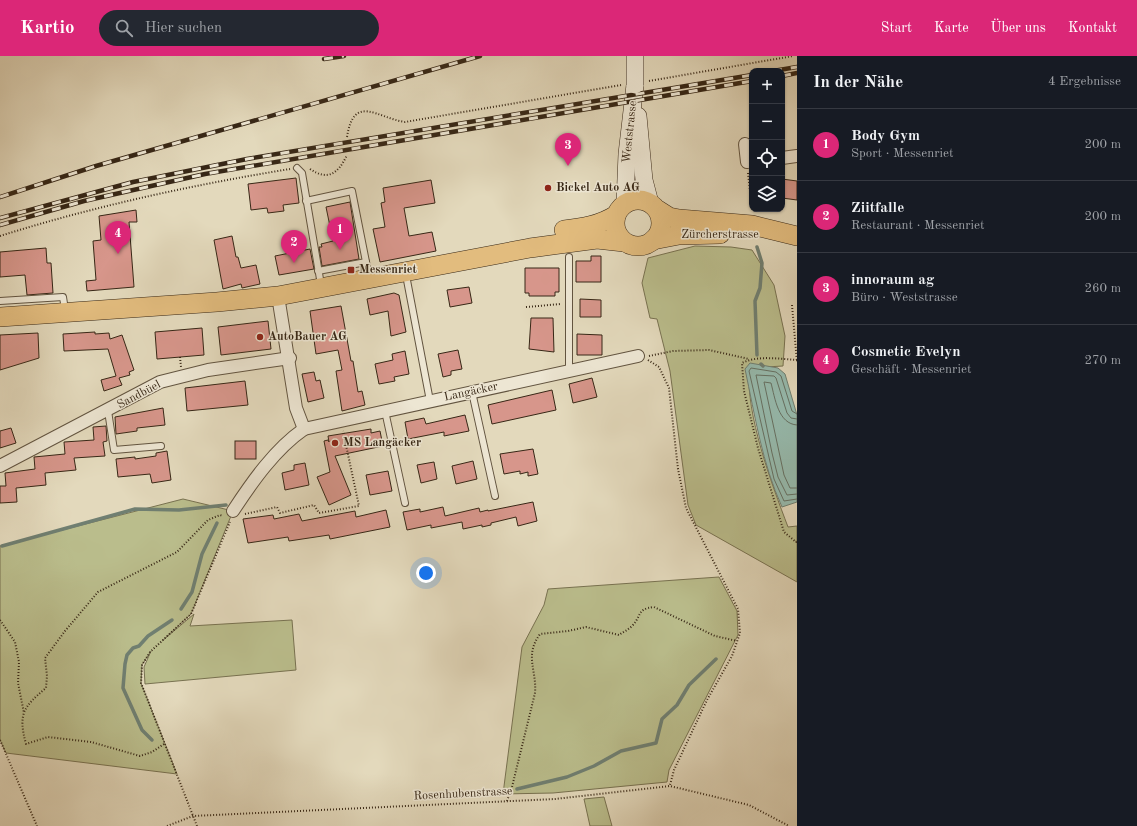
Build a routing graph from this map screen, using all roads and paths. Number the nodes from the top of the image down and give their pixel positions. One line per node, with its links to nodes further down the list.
1 (635, 56): 3 (main road, Weststrasse, bridge)
2 (793, 56): 3 (path)
3 (634, 84): 4 (path); 12 (main road, Weststrasse); 13 (main road, Weststrasse)
4 (347, 137)
5 (744, 144): 9 (street)
6 (346, 156): 10 (path)
7 (797, 156): 8 (street)
8 (785, 158)
9 (749, 162)
10 (297, 168): 11 (lane); 15 (path)
11 (306, 201): 20 (lane); 22 (lane)
12 (654, 206): 13 (main road); 14 (main road, Zürcherstrasse); 16 (main road)
13 (620, 209): 17 (main road); 18 (main road)
14 (792, 235): 16 (main road, Zürcherstrasse)
15 (0, 236)
16 (653, 240): 17 (main road)
17 (624, 242): 18 (main road)
18 (522, 245): 21 (main road)
19 (569, 257): 35 (lane)
20 (368, 270): 21 (main road); 22 (main road)
21 (406, 272): 37 (lane)
22 (320, 279): 23 (main road)
23 (278, 296): 28 (main road); 32 (street)
24 (561, 300): 27 (path)
25 (0, 301): 28 (lane)
26 (792, 305): 30 (path)
27 (526, 307)
28 (65, 312): 29 (main road)
29 (0, 317)
30 (796, 333): 34 (path)
31 (638, 356): 33 (path); 35 (street, Langäcker); 49 (path)
32 (290, 358): 39 (street, Sandbüel); 41 (street)
33 (750, 359): 34 (path); 47 (path)
34 (797, 361)
35 (569, 372): 36 (street, Langäcker)
36 (472, 392): 37 (street, Langäcker); 44 (lane)
37 (430, 401): 38 (street, Langäcker)
38 (385, 410): 40 (street, Langäcker); 45 (lane)
39 (108, 411): 42 (lane); 43 (street, Sandbüel)
40 (340, 420): 41 (street, Langäcker); 46 (path)
41 (304, 428): 46 (street, Langäcker)
42 (161, 446)
43 (0, 466)
44 (494, 496)
45 (405, 503)
46 (232, 514): 50 (path); 52 (path)
47 (797, 541)
48 (0, 620): 50 (path)
49 (737, 641): 53 (path); 54 (path)
50 (24, 714): 52 (path)
51 (0, 740): 56 (path)
52 (164, 744): 55 (path)
53 (670, 786): 54 (path, Rosenhubenstrasse); 59 (path, Rosenhubenstrasse)
54 (507, 801): 55 (path, Rosenhubenstrasse)
55 (193, 816): 57 (path, Rosenhubenstrasse); 58 (path)
56 (37, 826)
57 (166, 826)
58 (197, 826)
59 (789, 826)

